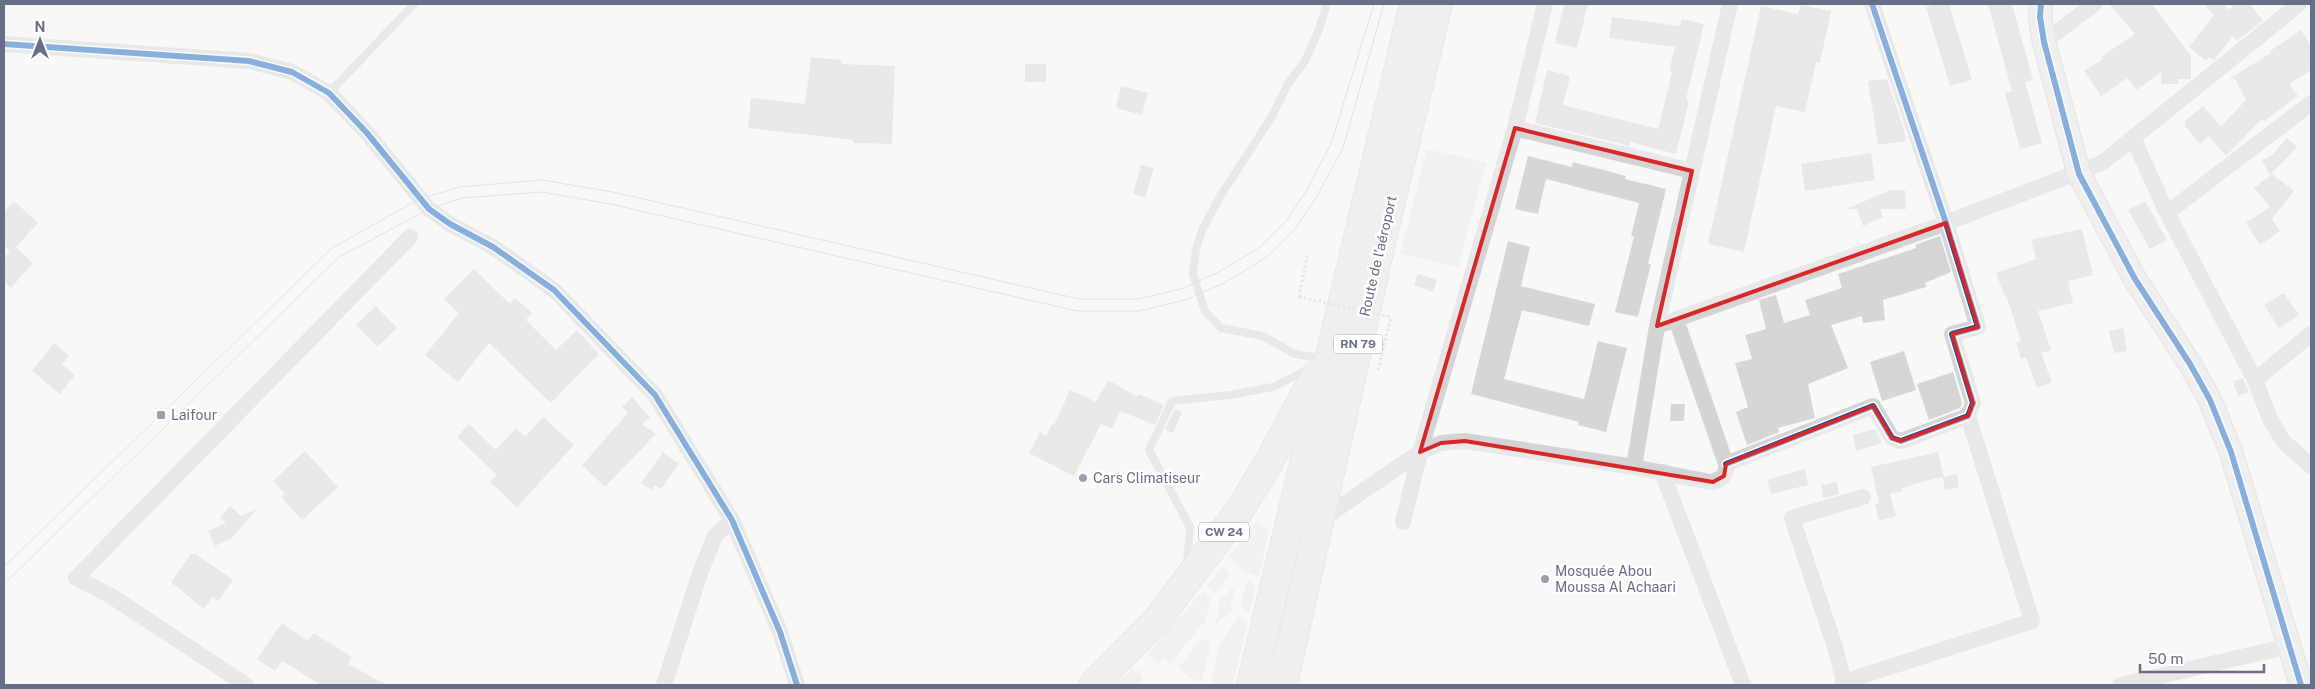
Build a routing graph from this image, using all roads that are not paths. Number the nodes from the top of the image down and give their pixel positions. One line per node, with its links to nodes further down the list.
1 (414, 4): 13 (lane)
2 (1327, 4): 25 (lane)
3 (1414, 4): 25 (highway, RN 79)
4 (1438, 4): 35 (highway, Route de l'aéroport / RN 79)
5 (1545, 4): 15 (street)
6 (1730, 4): 17 (street)
7 (1872, 4): 20 (street)
8 (2041, 4): 11 (street)
9 (2094, 4): 11 (street)
10 (2299, 4): 16 (street)
11 (2044, 42): 18 (street)
12 (4, 44): 13 (street)
13 (329, 94): 34 (street)
14 (2311, 103): 19 (street)
15 (1515, 128): 17 (street); 28 (street)
16 (2133, 138): 18 (street); 19 (street)
17 (1692, 171): 23 (street)
18 (2079, 174): 20 (street); 38 (street)
19 (2168, 213): 26 (street)
20 (1946, 223): 22 (street); 27 (street)
21 (410, 237): 41 (street)
22 (1676, 319): 23 (street); 29 (street)
23 (1657, 326): 30 (street)
24 (2311, 334): 26 (street)
25 (1328, 359): 37 (highway, CW 24); 37 (lane); 45 (highway, RN 79)
26 (2255, 380): 31 (street)
27 (1968, 416): 29 (street); 40 (street)
28 (1420, 452): 30 (street); 35 (street); 36 (street)
29 (1726, 464): 32 (street)
30 (1634, 466): 32 (street)
31 (2311, 466)
32 (1662, 472): 47 (street)
33 (1863, 497): 40 (street)
34 (732, 520): 42 (street); 43 (street)
35 (1318, 522): 46 (highway, Route de l'aéroport / RN 79)
36 (1403, 522)
37 (1183, 587): 44 (highway, CW 24)
38 (2289, 646): 39 (street); 49 (street)
39 (2158, 681): 48 (street)
40 (1844, 684)
41 (246, 685)
42 (664, 685)
43 (797, 685)
44 (1093, 685)
45 (1251, 685)
46 (1283, 685)
47 (1743, 685)
48 (2121, 685)
49 (2301, 685)

